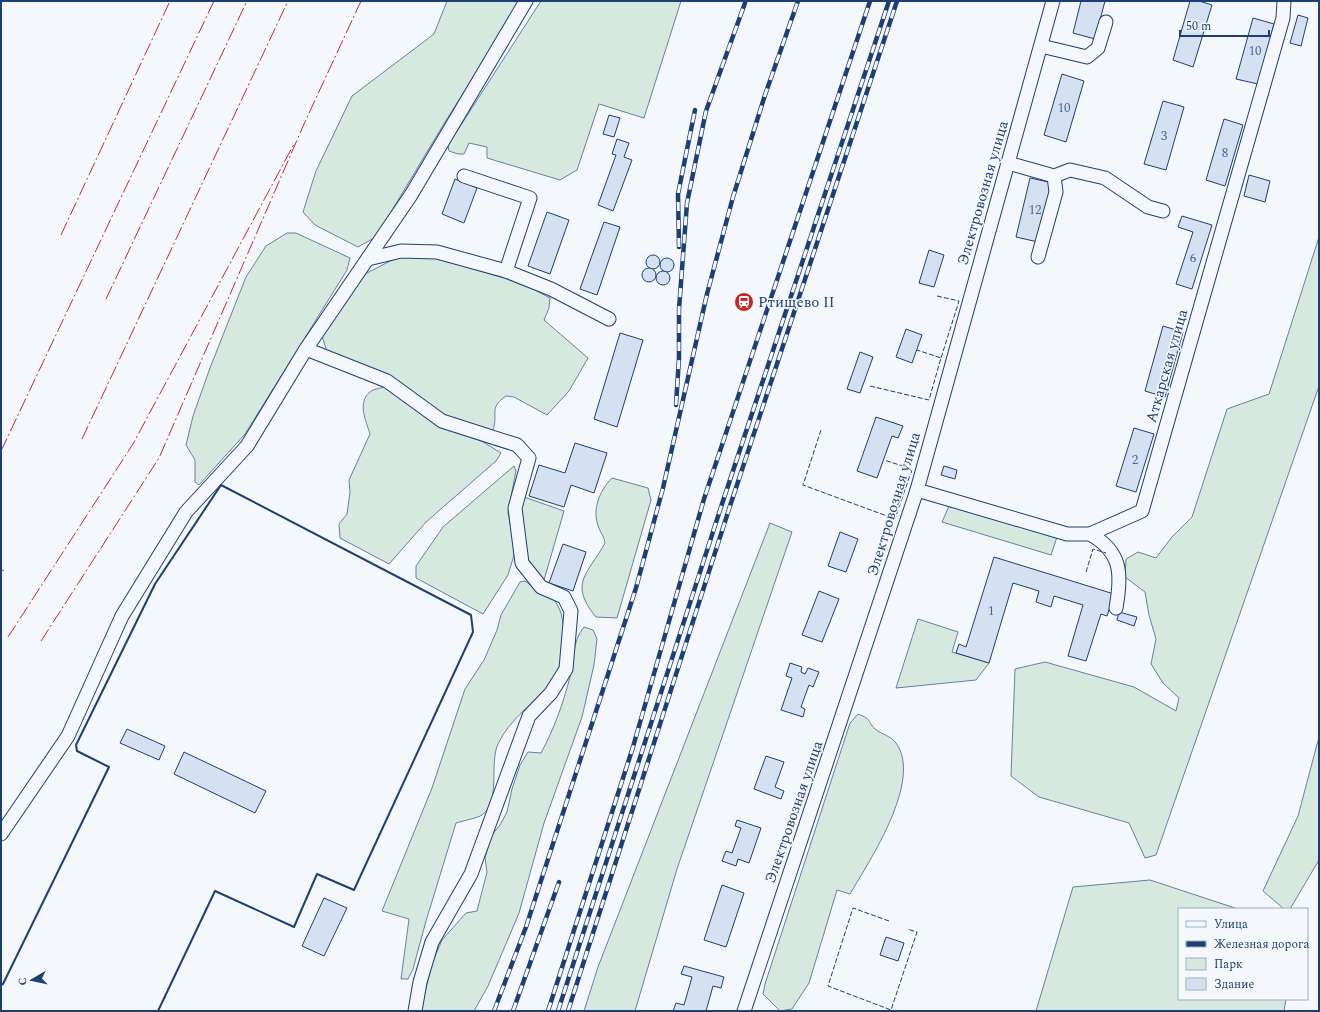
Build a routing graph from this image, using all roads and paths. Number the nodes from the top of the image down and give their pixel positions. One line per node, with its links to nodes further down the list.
1 (526, 1): 11 (street)
2 (1053, 1): 5 (street, Электровозная улица)
3 (1284, 1): 16 (street, Аткарская улица)
4 (1106, 22): 5 (street)
5 (1041, 46): 6 (street, Электровозная улица)
6 (1008, 163): 8 (street); 15 (street, Электровозная улица)
7 (464, 176): 12 (street)
8 (1054, 176): 9 (street); 10 (street)
9 (1163, 211)
10 (1038, 257)
11 (368, 260): 12 (street); 14 (street)
12 (506, 271): 13 (street)
13 (609, 319)
14 (306, 349): 18 (street); 19 (street)
15 (917, 490): 16 (street, Аткарская улица); 20 (street, Электровозная улица)
16 (1090, 534): 17 (street)
17 (1116, 608)
18 (1, 834)
19 (415, 1011)
20 (744, 1011)

